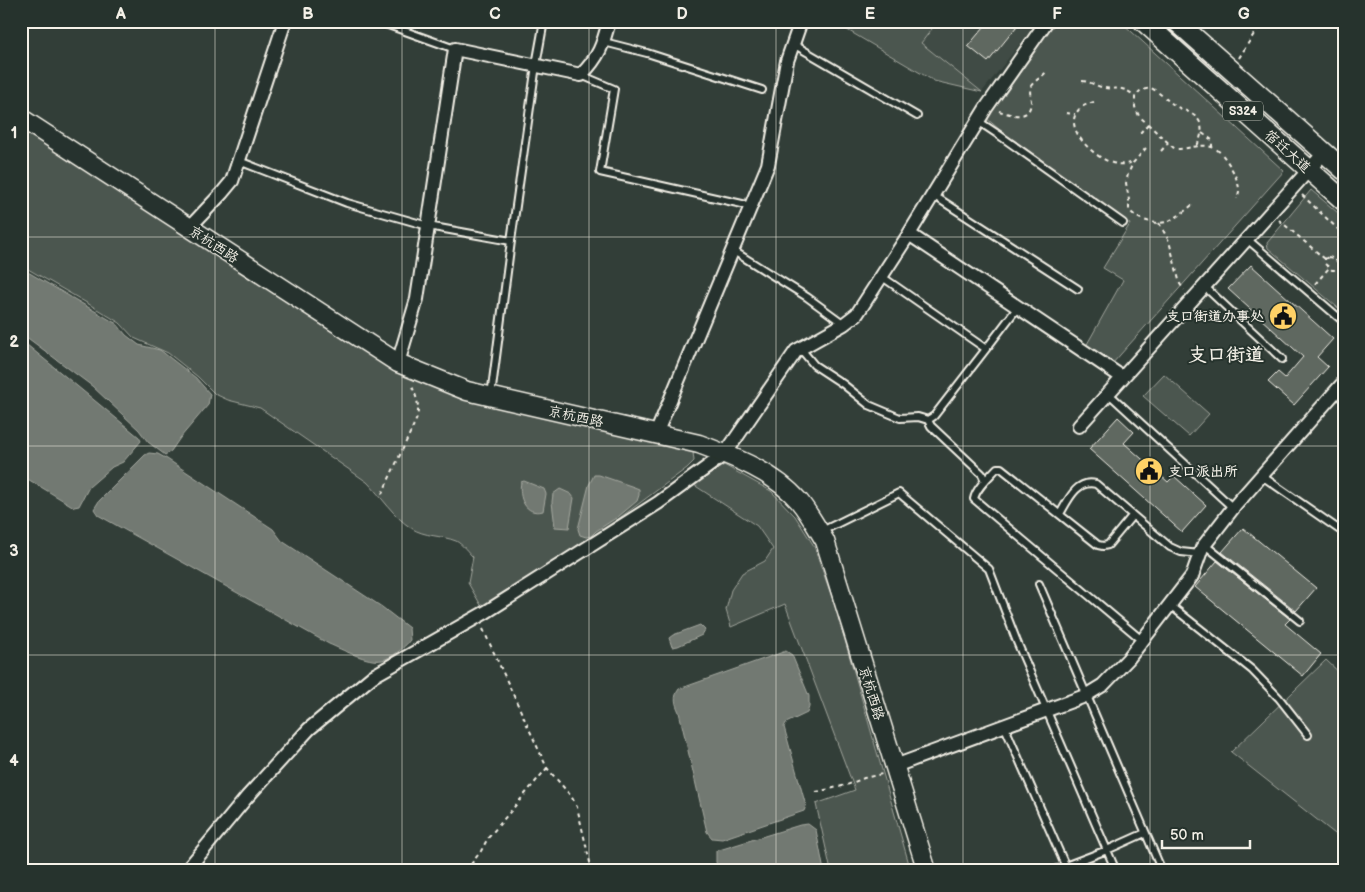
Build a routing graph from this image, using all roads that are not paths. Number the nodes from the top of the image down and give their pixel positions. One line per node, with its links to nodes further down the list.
1 (285, 21): 19 (street)
2 (377, 21): 11 (lane)
3 (544, 21): 12 (lane)
4 (609, 21): 9 (street)
5 (801, 21): 10 (street)
6 (1046, 21): 17 (street)
7 (1143, 21): 20 (main road, 宿迁大道 / S324)
8 (1176, 21): 18 (main road, 宿迁大道 / S324)
9 (604, 42): 13 (street); 14 (lane)
10 (793, 44): 15 (lane); 24 (street)
11 (455, 49): 12 (street); 26 (street)
12 (536, 65): 13 (street); 30 (lane)
13 (581, 75): 24 (lane)
14 (762, 90)
15 (917, 116)
16 (21, 118): 27 (main road, 京杭西路)
17 (978, 122): 22 (street); 25 (lane)
18 (1324, 153): 20 (street); 21 (main road, 宿迁大道 / S324)
19 (239, 162): 26 (lane); 27 (street)
20 (1309, 169): 23 (main road, 宿迁大道 / S324); 29 (street)
21 (1344, 170)
22 (933, 195): 28 (street); 34 (lane)
23 (1344, 201)
24 (751, 206): 31 (street)
25 (1123, 223)
26 (428, 226): 30 (lane); 41 (street)
27 (189, 228): 41 (main road, 京杭西路)
28 (909, 234): 32 (street); 35 (street)
29 (1247, 239): 33 (street); 36 (lane)
30 (511, 241): 45 (lane)
31 (732, 250): 37 (lane); 48 (street)
32 (881, 276): 37 (street); 39 (lane)
33 (1204, 286): 40 (lane); 42 (street)
34 (1078, 289)
35 (1018, 307): 39 (lane); 42 (street)
36 (1344, 322)
37 (844, 324): 38 (street)
38 (800, 348): 46 (lane); 49 (street)
39 (986, 349): 46 (lane)
40 (1282, 359)
41 (402, 365): 45 (main road, 京杭西路)
42 (1122, 377): 44 (street)
43 (1344, 382): 50 (street)
44 (1108, 393): 47 (street); 52 (lane)
45 (490, 397): 48 (main road, 京杭西路)
46 (928, 420): 51 (lane)
47 (1079, 426)
48 (656, 434): 49 (main road, 京杭西路)
49 (725, 454): 55 (main road, 京杭西路); 70 (street)
50 (1262, 476): 52 (street); 56 (lane)
51 (986, 481): 53 (lane); 61 (lane)
52 (1233, 508): 57 (street)
53 (1060, 514): 54 (lane); 54 (lane)
54 (1132, 516): 57 (lane)
55 (819, 532): 63 (lane); 66 (main road, 京杭西路)
56 (1344, 533)
57 (1202, 549): 59 (street); 60 (lane)
58 (1039, 584): 62 (lane)
59 (1170, 605): 61 (street); 65 (lane)
60 (1300, 621)
61 (1143, 641): 62 (street)
62 (1085, 696): 63 (street); 67 (lane)
63 (1046, 710): 64 (street); 68 (lane)
64 (1004, 725): 66 (street); 69 (lane)
65 (1308, 735)
66 (896, 770): 71 (main road, 京杭西路)
67 (1145, 833): 68 (lane); 74 (lane)
68 (1108, 850): 69 (lane); 73 (lane)
69 (1065, 865): 72 (lane)
70 (186, 871)
71 (927, 871)
72 (1052, 871)
73 (1116, 871)
74 (1162, 871)

